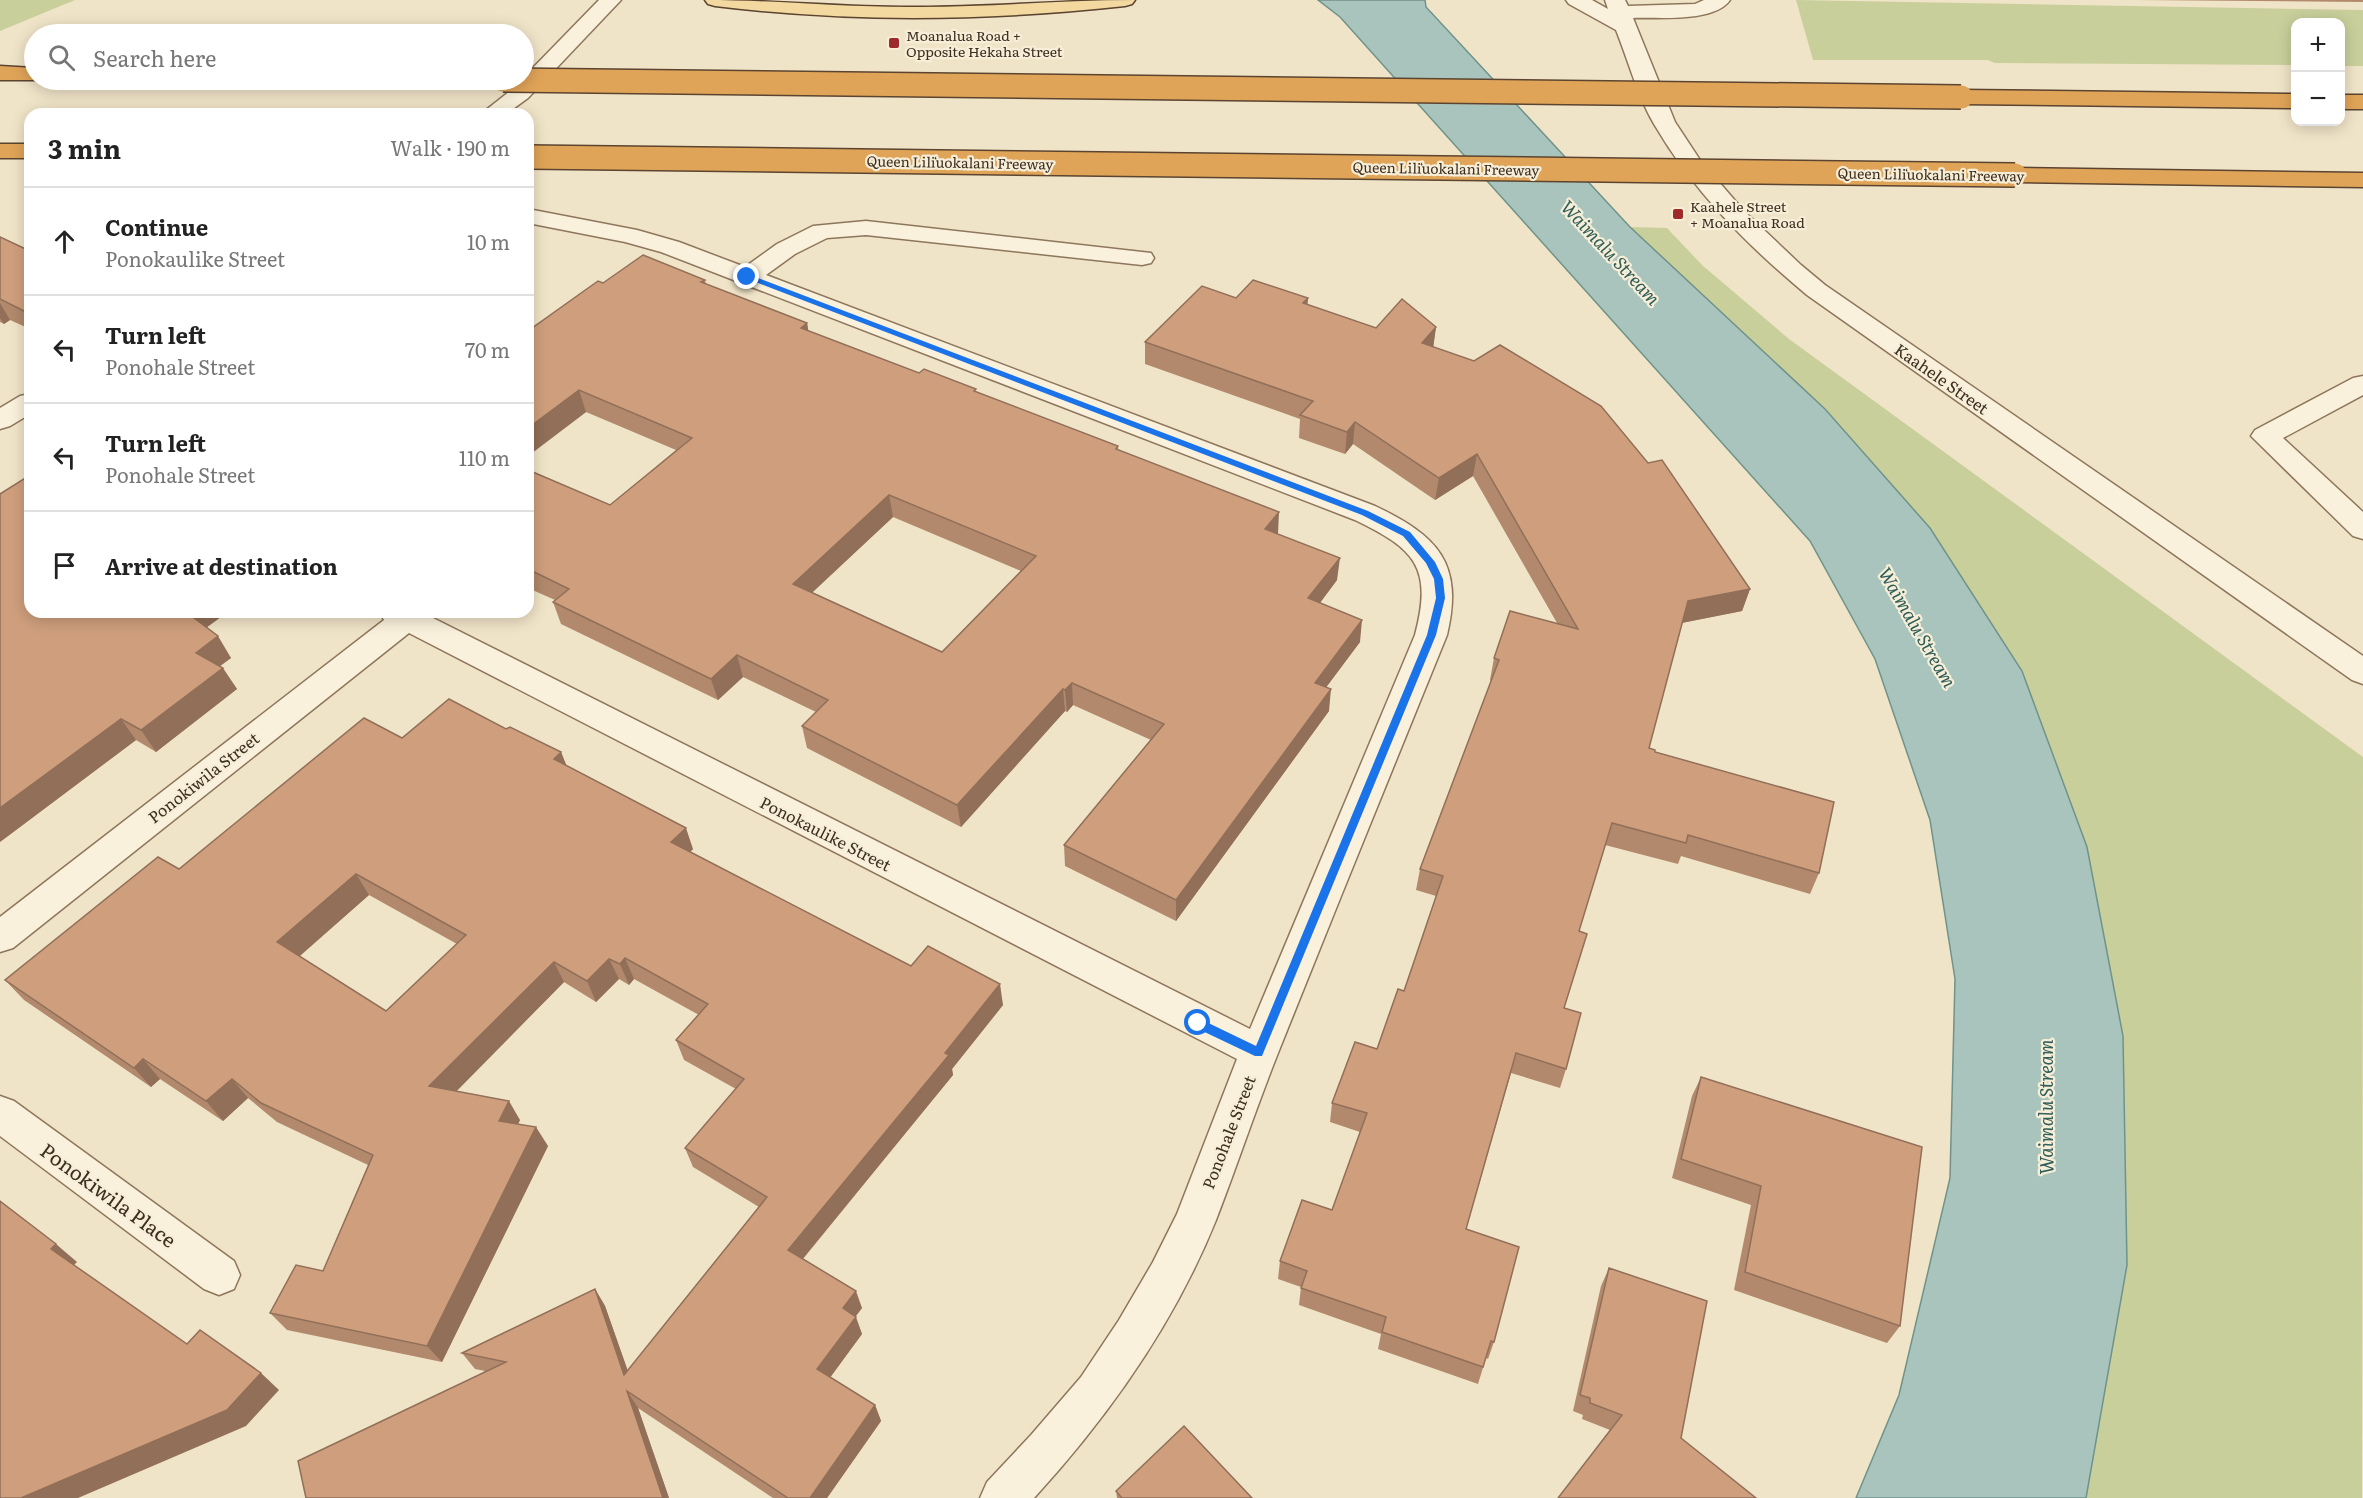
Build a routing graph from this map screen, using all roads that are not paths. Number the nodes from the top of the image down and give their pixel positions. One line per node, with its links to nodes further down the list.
1 (610, 0): 10 (street)
2 (715, 0): 6 (main road)
3 (1125, 0): 6 (main road)
4 (1576, 0): 7 (street)
5 (1720, 0): 7 (street)
6 (1012, 5)
7 (1621, 13): 30 (street, Kaahele Street)
8 (0, 73): 9 (highway)
9 (24, 74)
10 (534, 79)
11 (534, 80): 13 (highway, bridge)
12 (523, 90): 16 (street)
13 (2291, 101)
14 (2345, 102): 15 (highway)
15 (2363, 102)
16 (500, 108)
17 (0, 151): 18 (highway)
18 (24, 151)
19 (534, 157): 20 (highway, Queen Liliʻuokalani Freeway, bridge)
20 (2363, 180)
21 (534, 217): 23 (street, Ponohale Street)
22 (1142, 258): 23 (street)
23 (747, 277): 32 (street, Ponohale Street)
24 (2363, 384): 25 (street)
25 (2331, 497): 26 (street); 27 (street)
26 (2363, 506)
27 (2363, 529)
28 (397, 618): 31 (street, Ponokiwila Street)
29 (407, 618): 32 (street, Ponokaulike Street)
30 (2363, 672)
31 (0, 937)
32 (1258, 1052): 35 (street, Ponohale Street)
33 (0, 1113): 34 (street, Ponokiwila Place)
34 (219, 1275)
35 (1003, 1498)

